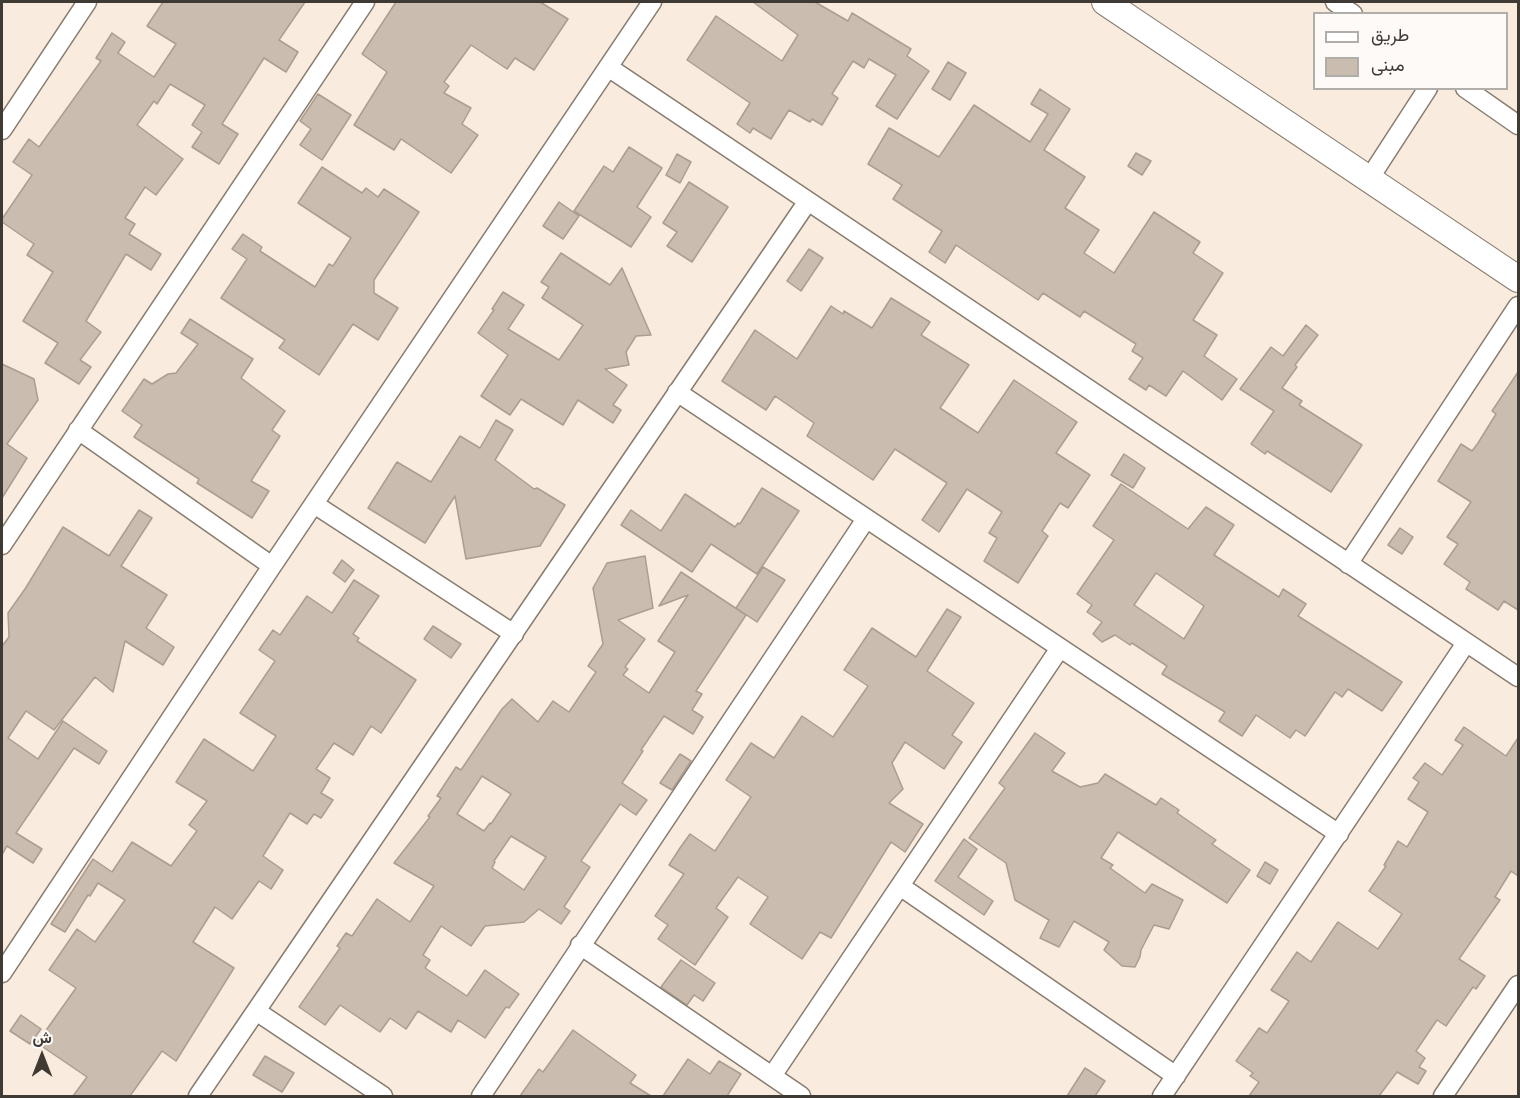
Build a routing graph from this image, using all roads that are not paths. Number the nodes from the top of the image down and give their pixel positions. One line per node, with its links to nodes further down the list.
1 (84, 2): 11 (street)
2 (366, 2): 17 (street)
3 (652, 2): 7 (street)
4 (1105, 2): 12 (main road)
5 (1335, 2): 6 (street)
6 (1350, 12)
7 (608, 67): 13 (street); 18 (street)
8 (1427, 90): 12 (street)
9 (1468, 90): 10 (street)
10 (1518, 125)
11 (2, 130)
12 (1369, 179): 14 (main road)
13 (808, 201): 16 (street); 21 (street)
14 (1518, 279)
15 (1518, 306): 21 (street)
16 (677, 392): 19 (street); 23 (street)
17 (78, 430): 20 (street); 22 (street)
18 (314, 504): 22 (street); 23 (street)
19 (866, 519): 25 (street); 29 (street)
20 (2, 545)
21 (1348, 564): 24 (street)
22 (272, 566): 30 (street)
23 (514, 634): 32 (street)
24 (1466, 643): 26 (street); 27 (street)
25 (1060, 648): 27 (street); 28 (street)
26 (1518, 677)
27 (1339, 834): 34 (street)
28 (900, 886): 33 (street); 34 (street)
29 (580, 945): 33 (street); 37 (street)
30 (2, 973)
31 (1518, 985): 40 (street)
32 (256, 1011): 35 (street); 36 (street)
33 (772, 1076): 38 (street)
34 (1176, 1076): 39 (street)
35 (198, 1096)
36 (384, 1096)
37 (481, 1096)
38 (801, 1096)
39 (1162, 1096)
40 (1443, 1096)

